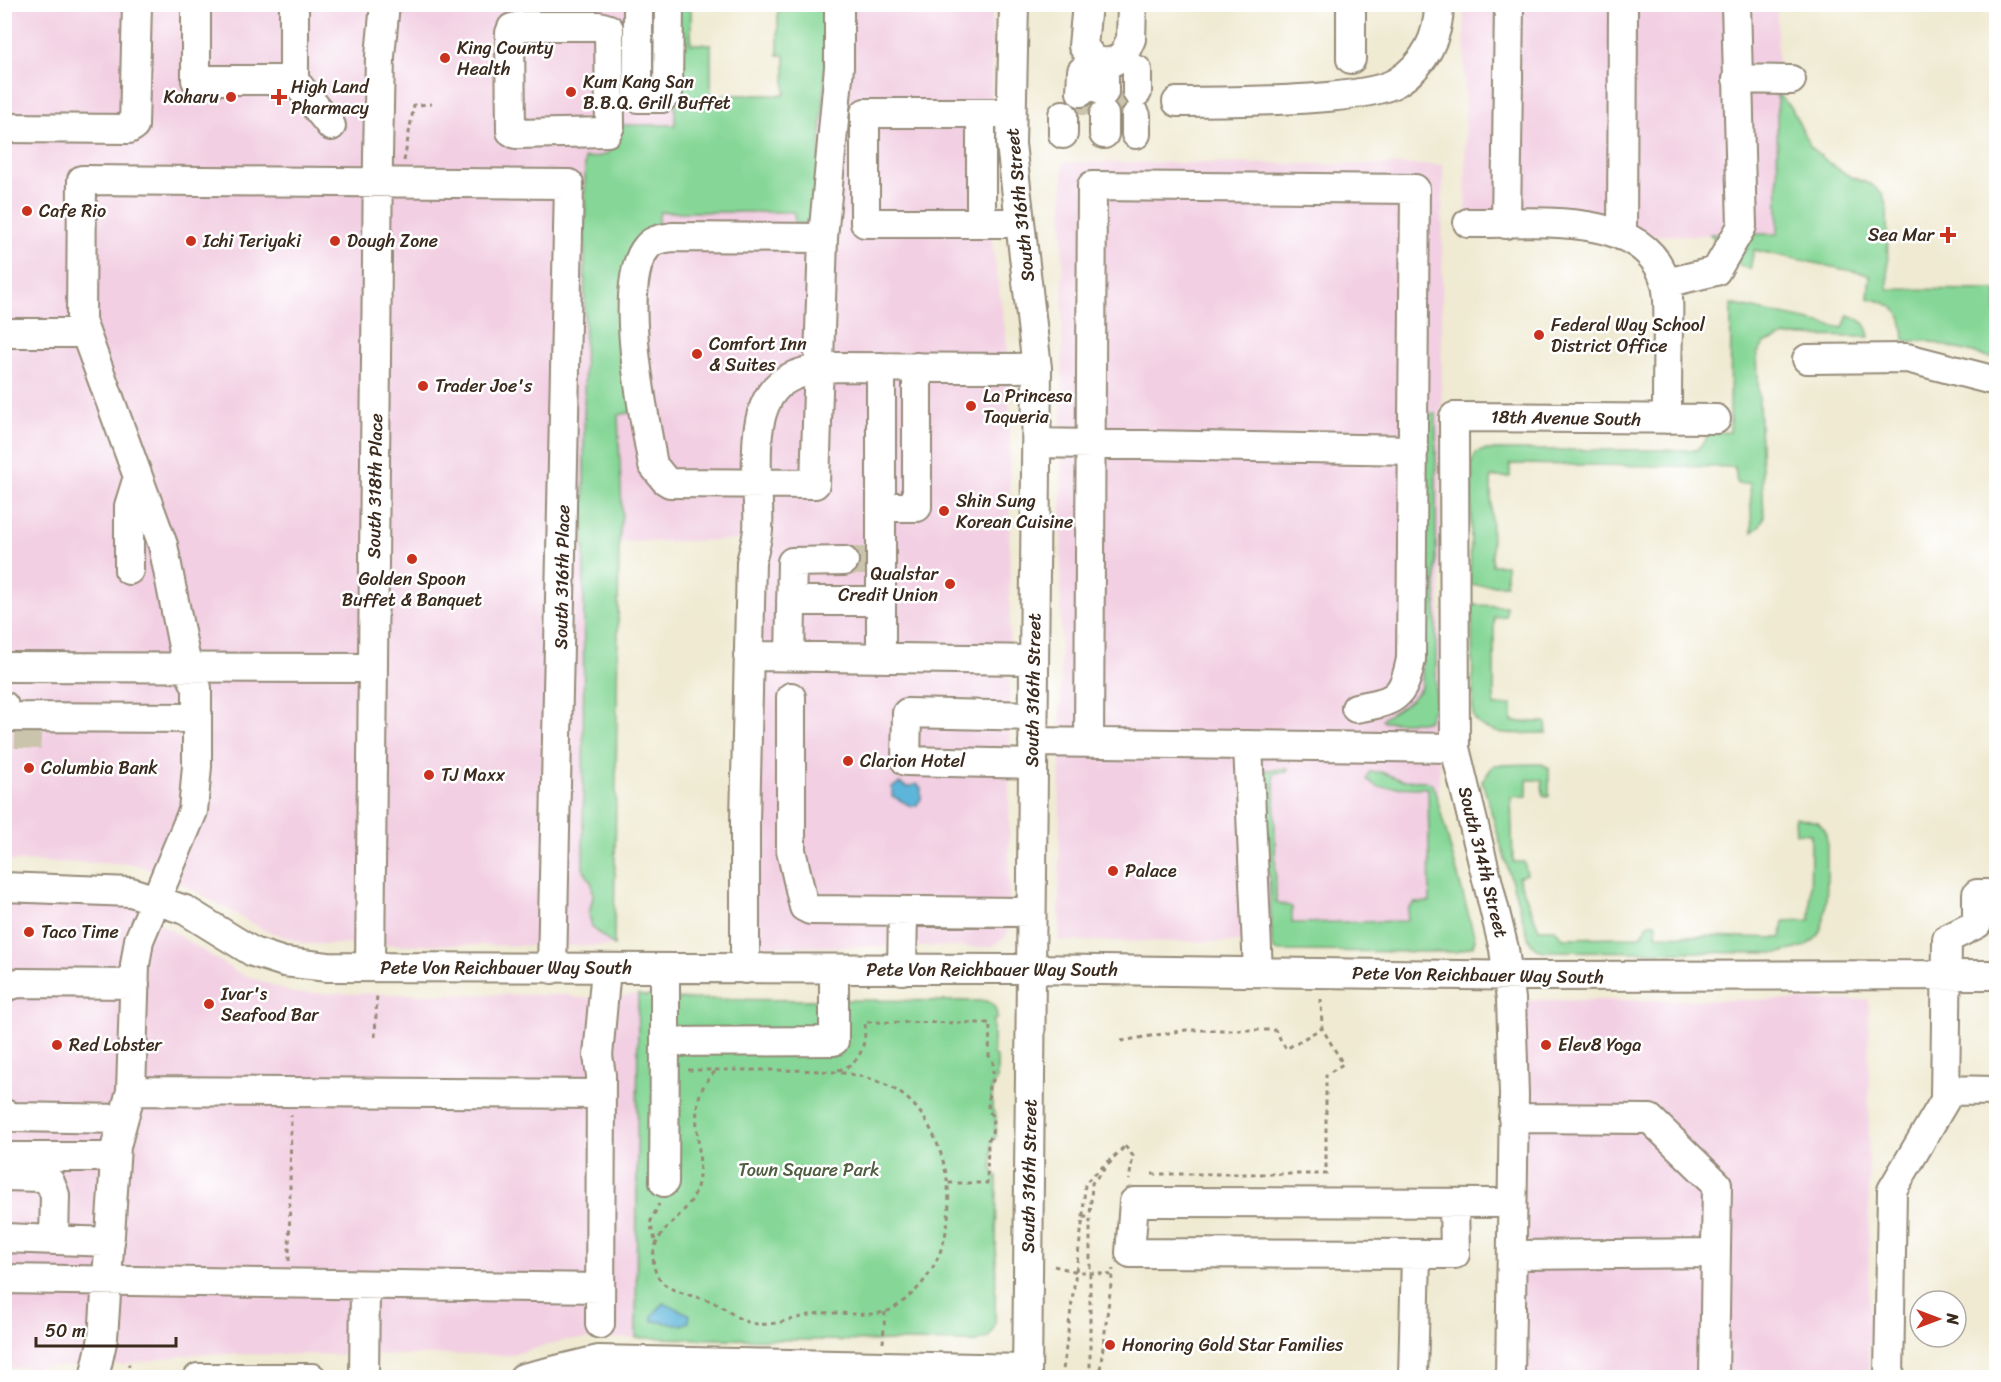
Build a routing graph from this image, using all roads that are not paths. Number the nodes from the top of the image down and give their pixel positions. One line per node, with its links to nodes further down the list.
1 (137, 4): 27 (street)
2 (196, 4): 20 (street)
3 (294, 4): 20 (street)
4 (385, 4): 28 (street, South 318th Place)
5 (628, 4): 22 (street)
6 (638, 4): 22 (street)
7 (669, 4): 22 (street)
8 (839, 4): 34 (street)
9 (1014, 4): 25 (street, South 316th Street)
10 (1087, 4): 16 (street)
11 (1351, 4): 18 (street)
12 (1438, 4): 23 (street)
13 (1509, 4): 32 (street)
14 (1623, 4): 33 (street)
15 (1736, 4): 19 (street)
16 (1132, 5)
17 (605, 15): 17 (street)
18 (1351, 59)
19 (1737, 79): 21 (street); 35 (street)
20 (294, 80): 26 (street)
21 (1791, 80)
22 (638, 98)
23 (1177, 102)
24 (981, 113): 25 (street); 29 (street); 29 (street)
25 (1011, 113): 30 (street, South 316th Street)
26 (331, 126)
27 (4, 128)
28 (387, 182): 37 (street); 62 (street, South 318th Place); 79 (street, South 316th Place)
29 (981, 223): 30 (street)
30 (1019, 223): 41 (street, South 316th Street)
31 (1468, 224): 32 (street)
32 (1506, 224): 33 (street)
33 (1622, 236): 35 (street)
34 (823, 238): 42 (street); 51 (street)
35 (1666, 283): 44 (street)
36 (4, 333): 37 (street)
37 (85, 333): 50 (street)
38 (1807, 359): 43 (street)
39 (881, 367): 40 (street); 42 (street); 52 (street)
40 (917, 367): 41 (street); 52 (street)
41 (1037, 368): 46 (street, South 316th Street)
42 (818, 369): 51 (street); 51 (street)
43 (1996, 381)
44 (1667, 419): 45 (street, 18th Avenue South); 49 (street, 18th Avenue South)
45 (1716, 419)
46 (1036, 443): 47 (street); 59 (street, South 316th Street)
47 (1092, 444): 48 (street); 48 (street); 69 (street)
48 (1414, 450): 64 (street)
49 (1455, 456): 71 (street, South 314th Street)
50 (138, 477): 53 (street); 61 (street)
51 (758, 484): 56 (street)
52 (881, 507): 54 (street)
53 (129, 570)
54 (866, 576): 55 (street); 55 (street); 58 (street)
55 (791, 580): 57 (street)
56 (748, 656): 57 (street); 72 (street)
57 (790, 656): 58 (street)
58 (881, 657): 59 (street)
59 (1034, 660): 68 (street, South 316th Street)
60 (4, 667): 61 (street)
61 (187, 667): 62 (street); 66 (street)
62 (374, 668): 90 (street, South 318th Place)
63 (791, 698): 73 (street)
64 (1356, 708)
65 (93, 718): 66 (street); 67 (street); 67 (street)
66 (197, 718): 76 (street)
67 (16, 723)
68 (1033, 740): 69 (street); 78 (street, South 316th Street)
69 (1089, 743): 70 (street)
70 (1248, 745): 71 (street); 86 (street)
71 (1455, 748): 87 (street, South 314th Street)
72 (745, 822): 73 (street); 82 (street)
73 (791, 823): 77 (street)
74 (4, 887): 76 (street, Pete Von Reichbauer Way South)
75 (1996, 894): 88 (street)
76 (157, 899): 90 (street, Pete Von Reichbauer Way South); 91 (street)
77 (903, 911): 78 (street); 85 (street)
78 (1031, 912): 84 (street, South 316th Street)
79 (552, 969): 80 (street, Pete Von Reichbauer Way South); 90 (street, Pete Von Reichbauer Way South)
80 (606, 969): 81 (street, Pete Von Reichbauer Way South); 97 (street)
81 (665, 969): 82 (street, Pete Von Reichbauer Way South); 93 (street)
82 (745, 969): 83 (street, Pete Von Reichbauer Way South)
83 (834, 969): 85 (street, Pete Von Reichbauer Way South); 93 (street)
84 (1030, 969): 85 (street, Pete Von Reichbauer Way South); 86 (street, Pete Von Reichbauer Way South); 122 (street, South 316th Street)
85 (902, 970)
86 (1258, 972): 87 (street, Pete Von Reichbauer Way South)
87 (1509, 975): 88 (street, Pete Von Reichbauer Way South); 100 (street, South 314th Street)
88 (1946, 975): 89 (street, Pete Von Reichbauer Way South); 94 (street)
89 (1996, 975)
90 (373, 980)
91 (135, 984): 92 (street); 95 (street)
92 (4, 987)
93 (665, 1042): 107 (street)
94 (1945, 1090): 96 (street); 131 (street)
95 (131, 1091): 97 (street); 101 (street)
96 (1996, 1091)
97 (601, 1094): 119 (street)
98 (4, 1114): 99 (street)
99 (35, 1117): 101 (street); 103 (street)
100 (1513, 1118): 109 (street, South 314th Street); 113 (street)
101 (123, 1119): 105 (street)
102 (4, 1157): 103 (street)
103 (33, 1157): 104 (street)
104 (64, 1157): 105 (street); 111 (street)
105 (115, 1157): 112 (street)
106 (4, 1176): 111 (street)
107 (664, 1182)
108 (1454, 1203): 109 (street); 114 (street); 114 (street)
109 (1512, 1203): 115 (street, South 314th Street)
110 (4, 1238): 111 (street)
111 (60, 1240): 112 (street)
112 (110, 1242): 117 (street)
113 (1716, 1252): 115 (street); 130 (street)
114 (1416, 1254): 128 (street)
115 (1512, 1255): 129 (street, South 314th Street)
116 (4, 1279): 117 (street)
117 (108, 1282): 118 (street); 123 (street)
118 (365, 1285): 119 (street); 126 (street)
119 (600, 1288): 120 (street)
120 (600, 1324)
121 (675, 1369): 122 (street); 127 (street)
122 (1027, 1373)
123 (94, 1377)
124 (198, 1377): 125 (street)
125 (312, 1377)
126 (364, 1377)
127 (523, 1377)
128 (1413, 1377)
129 (1510, 1377)
130 (1714, 1377)
131 (1889, 1377)

